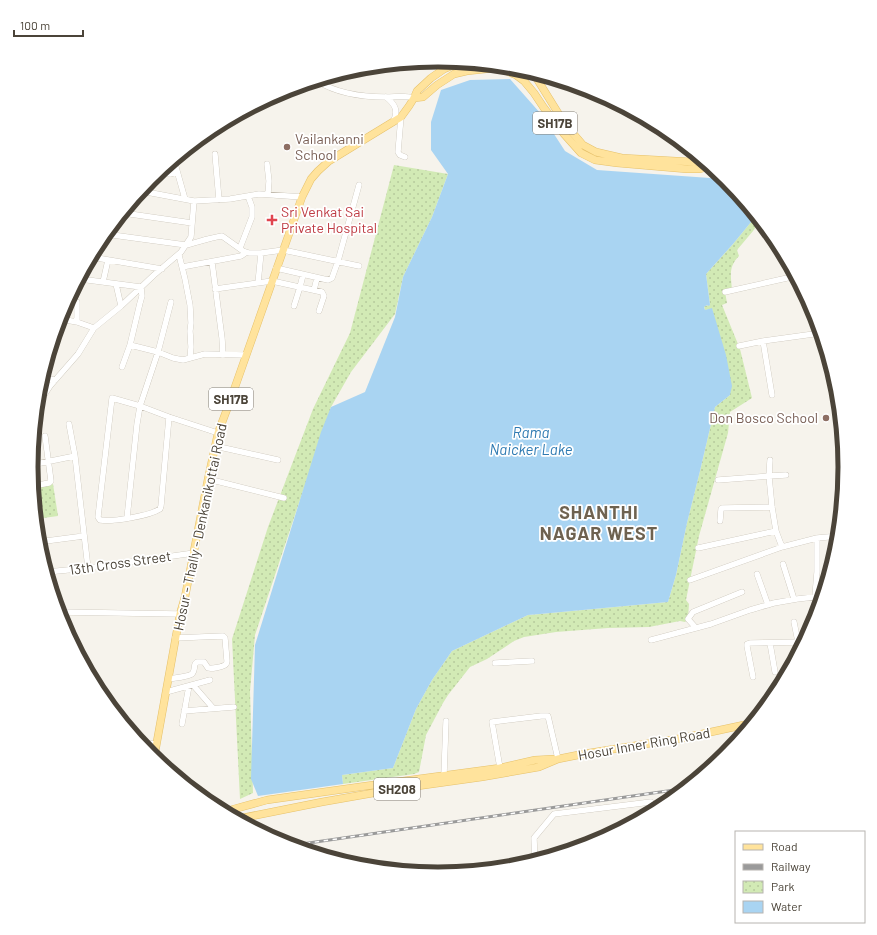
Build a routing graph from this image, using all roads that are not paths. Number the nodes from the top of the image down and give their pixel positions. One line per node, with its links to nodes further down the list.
1 (448, 67): 7 (main road, Hosur - Thally - Denkanikottai Road / SH17B)
2 (483, 69): 7 (main road, SH17B)
3 (512, 74): 15 (main road, SH17B)
4 (538, 80): 12 (main road, SH17B)
5 (324, 84): 6 (street)
6 (386, 97): 7 (street); 9 (street)
7 (414, 98): 8 (main road, Hosur - Thally - Denkanikottai Road / SH17B)
8 (401, 117): 9 (main road, Hosur - Thally - Denkanikottai Road / SH17B); 11 (street)
9 (393, 122): 22 (main road, Hosur - Thally - Denkanikottai Road / SH17B)
10 (215, 154): 24 (street)
11 (405, 158)
12 (697, 162)
13 (267, 164): 20 (street)
14 (175, 165): 16 (street)
15 (705, 168)
16 (177, 172): 17 (street); 23 (street)
17 (167, 173)
18 (359, 185): 36 (street)
19 (147, 192): 23 (street)
20 (268, 194): 21 (street); 22 (street)
21 (248, 196): 24 (street); 30 (street)
22 (302, 197): 31 (main road, Hosur - Thally - Denkanikottai Road / SH17B)
23 (185, 199): 25 (street)
24 (219, 200): 25 (street)
25 (194, 201): 27 (street)
26 (129, 214): 27 (street)
27 (192, 223): 29 (street)
28 (113, 235): 29 (street)
29 (186, 245): 30 (street); 33 (street)
30 (241, 250): 32 (street); 37 (street)
31 (283, 250): 32 (street); 36 (street); 40 (main road, Hosur - Thally - Denkanikottai Road / SH17B)
32 (261, 253): 48 (street)
33 (179, 255): 39 (street); 41 (street)
34 (97, 258): 35 (street)
35 (108, 260): 41 (street); 47 (street)
36 (338, 261): 38 (street); 44 (street)
37 (212, 262): 39 (street); 52 (street)
38 (359, 266)
39 (182, 267): 70 (street)
40 (276, 268): 42 (street); 46 (main road, Hosur - Thally - Denkanikottai Road / SH17B)
41 (162, 269): 50 (street)
42 (303, 275): 44 (street); 51 (street)
43 (791, 277): 54 (street)
44 (317, 278): 53 (street)
45 (85, 280): 47 (street)
46 (272, 281): 48 (street); 51 (street); 69 (main road, Hosur - Thally - Denkanikottai Road / SH17B)
47 (103, 282): 49 (street)
48 (258, 283): 52 (street)
49 (116, 284): 50 (street); 57 (street)
50 (140, 287): 57 (street); 65 (street)
51 (300, 287): 53 (street); 58 (street)
52 (215, 289): 68 (street)
53 (314, 290): 59 (street)
54 (725, 292)
55 (76, 302): 61 (street)
56 (171, 302): 67 (street)
57 (121, 306): 62 (street)
58 (294, 306)
59 (319, 311)
60 (66, 320): 61 (street)
61 (77, 322): 62 (street)
62 (94, 328): 73 (street)
63 (816, 334): 64 (street)
64 (763, 341): 66 (street); 75 (street)
65 (130, 345): 67 (street); 71 (street)
66 (739, 346)
67 (158, 352): 70 (street); 76 (street)
68 (223, 354): 69 (street); 70 (street)
69 (246, 356): 79 (main road, Hosur - Thally - Denkanikottai Road / SH17B)
70 (190, 358)
71 (122, 367)
72 (48, 379): 73 (street)
73 (55, 380): 74 (street)
74 (45, 393)
75 (772, 395)
76 (140, 406): 77 (street); 94 (street); 94 (street)
77 (169, 417): 79 (street); 94 (street)
78 (69, 424): 82 (street)
79 (218, 433): 81 (main road, Hosur - Thally - Denkanikottai Road / SH17B)
80 (45, 436): 85 (street)
81 (215, 446): 83 (street); 89 (main road, Hosur - Thally - Denkanikottai Road / SH17B)
82 (75, 456): 85 (street); 97 (street)
83 (278, 460)
84 (770, 460): 88 (street)
85 (48, 462): 86 (street); 91 (street)
86 (38, 464)
87 (786, 475): 88 (street)
88 (769, 476): 90 (street); 93 (street)
89 (208, 479): 92 (street); 103 (main road, Hosur - Thally - Denkanikottai Road / SH17B)
90 (718, 480)
91 (39, 485)
92 (284, 498)
93 (772, 507): 95 (street); 96 (street)
94 (127, 518)
95 (720, 521)
96 (776, 532): 101 (street); 102 (street)
97 (84, 536): 100 (street); 105 (street)
98 (833, 537): 99 (street)
99 (817, 538): 101 (street); 110 (street)
100 (45, 541)
101 (782, 547): 108 (street)
102 (698, 548)
103 (194, 553): 105 (street, 13th Cross Street); 115 (main road, Hosur - Thally - Denkanikottai Road / SH17B)
104 (783, 564): 111 (street)
105 (88, 568): 106 (street, 13th Cross Street)
106 (52, 571)
107 (757, 574): 113 (street)
108 (690, 580)
109 (742, 592): 117 (street)
110 (815, 596): 111 (street); 112 (street)
111 (794, 599): 113 (street)
112 (816, 603)
113 (768, 605): 117 (street)
114 (65, 612): 115 (street)
115 (180, 614): 118 (main road, Hosur - Thally - Denkanikottai Road / SH17B)
116 (794, 622): 120 (street)
117 (696, 628): 119 (street)
118 (175, 638): 126 (main road, Hosur - Thally - Denkanikottai Road / SH17B); 126 (street)
119 (650, 640)
120 (798, 642): 121 (street)
121 (770, 643): 124 (street); 125 (street)
122 (532, 661): 123 (street)
123 (495, 663)
124 (775, 672)
125 (753, 677)
126 (168, 679): 129 (main road, Hosur - Thally - Denkanikottai Road / SH17B)
127 (210, 680): 128 (street)
128 (191, 685): 129 (street); 131 (street); 132 (street)
129 (166, 692): 137 (main road, Hosur - Thally - Denkanikottai Road / SH17B)
130 (234, 707): 131 (street)
131 (213, 708): 132 (street)
132 (184, 711): 134 (street)
133 (446, 721): 141 (street)
134 (182, 724)
135 (746, 725): 139 (main road, Hosur Inner Ring Road / SH208)
136 (147, 743): 137 (street)
137 (156, 744): 138 (main road, Hosur - Thally - Denkanikottai Road / SH17B)
138 (155, 751)
139 (558, 759): 140 (main road, Hosur Inner Ring Road / SH208); 140 (street); 144 (main road, Hosur Inner Ring Road / SH208)
140 (500, 768): 141 (main road, Hosur Inner Ring Road / SH208)
141 (444, 775): 143 (main road, Hosur Inner Ring Road / SH208)
142 (654, 805): 145 (street)
143 (231, 810)
144 (245, 818)
145 (535, 856)

